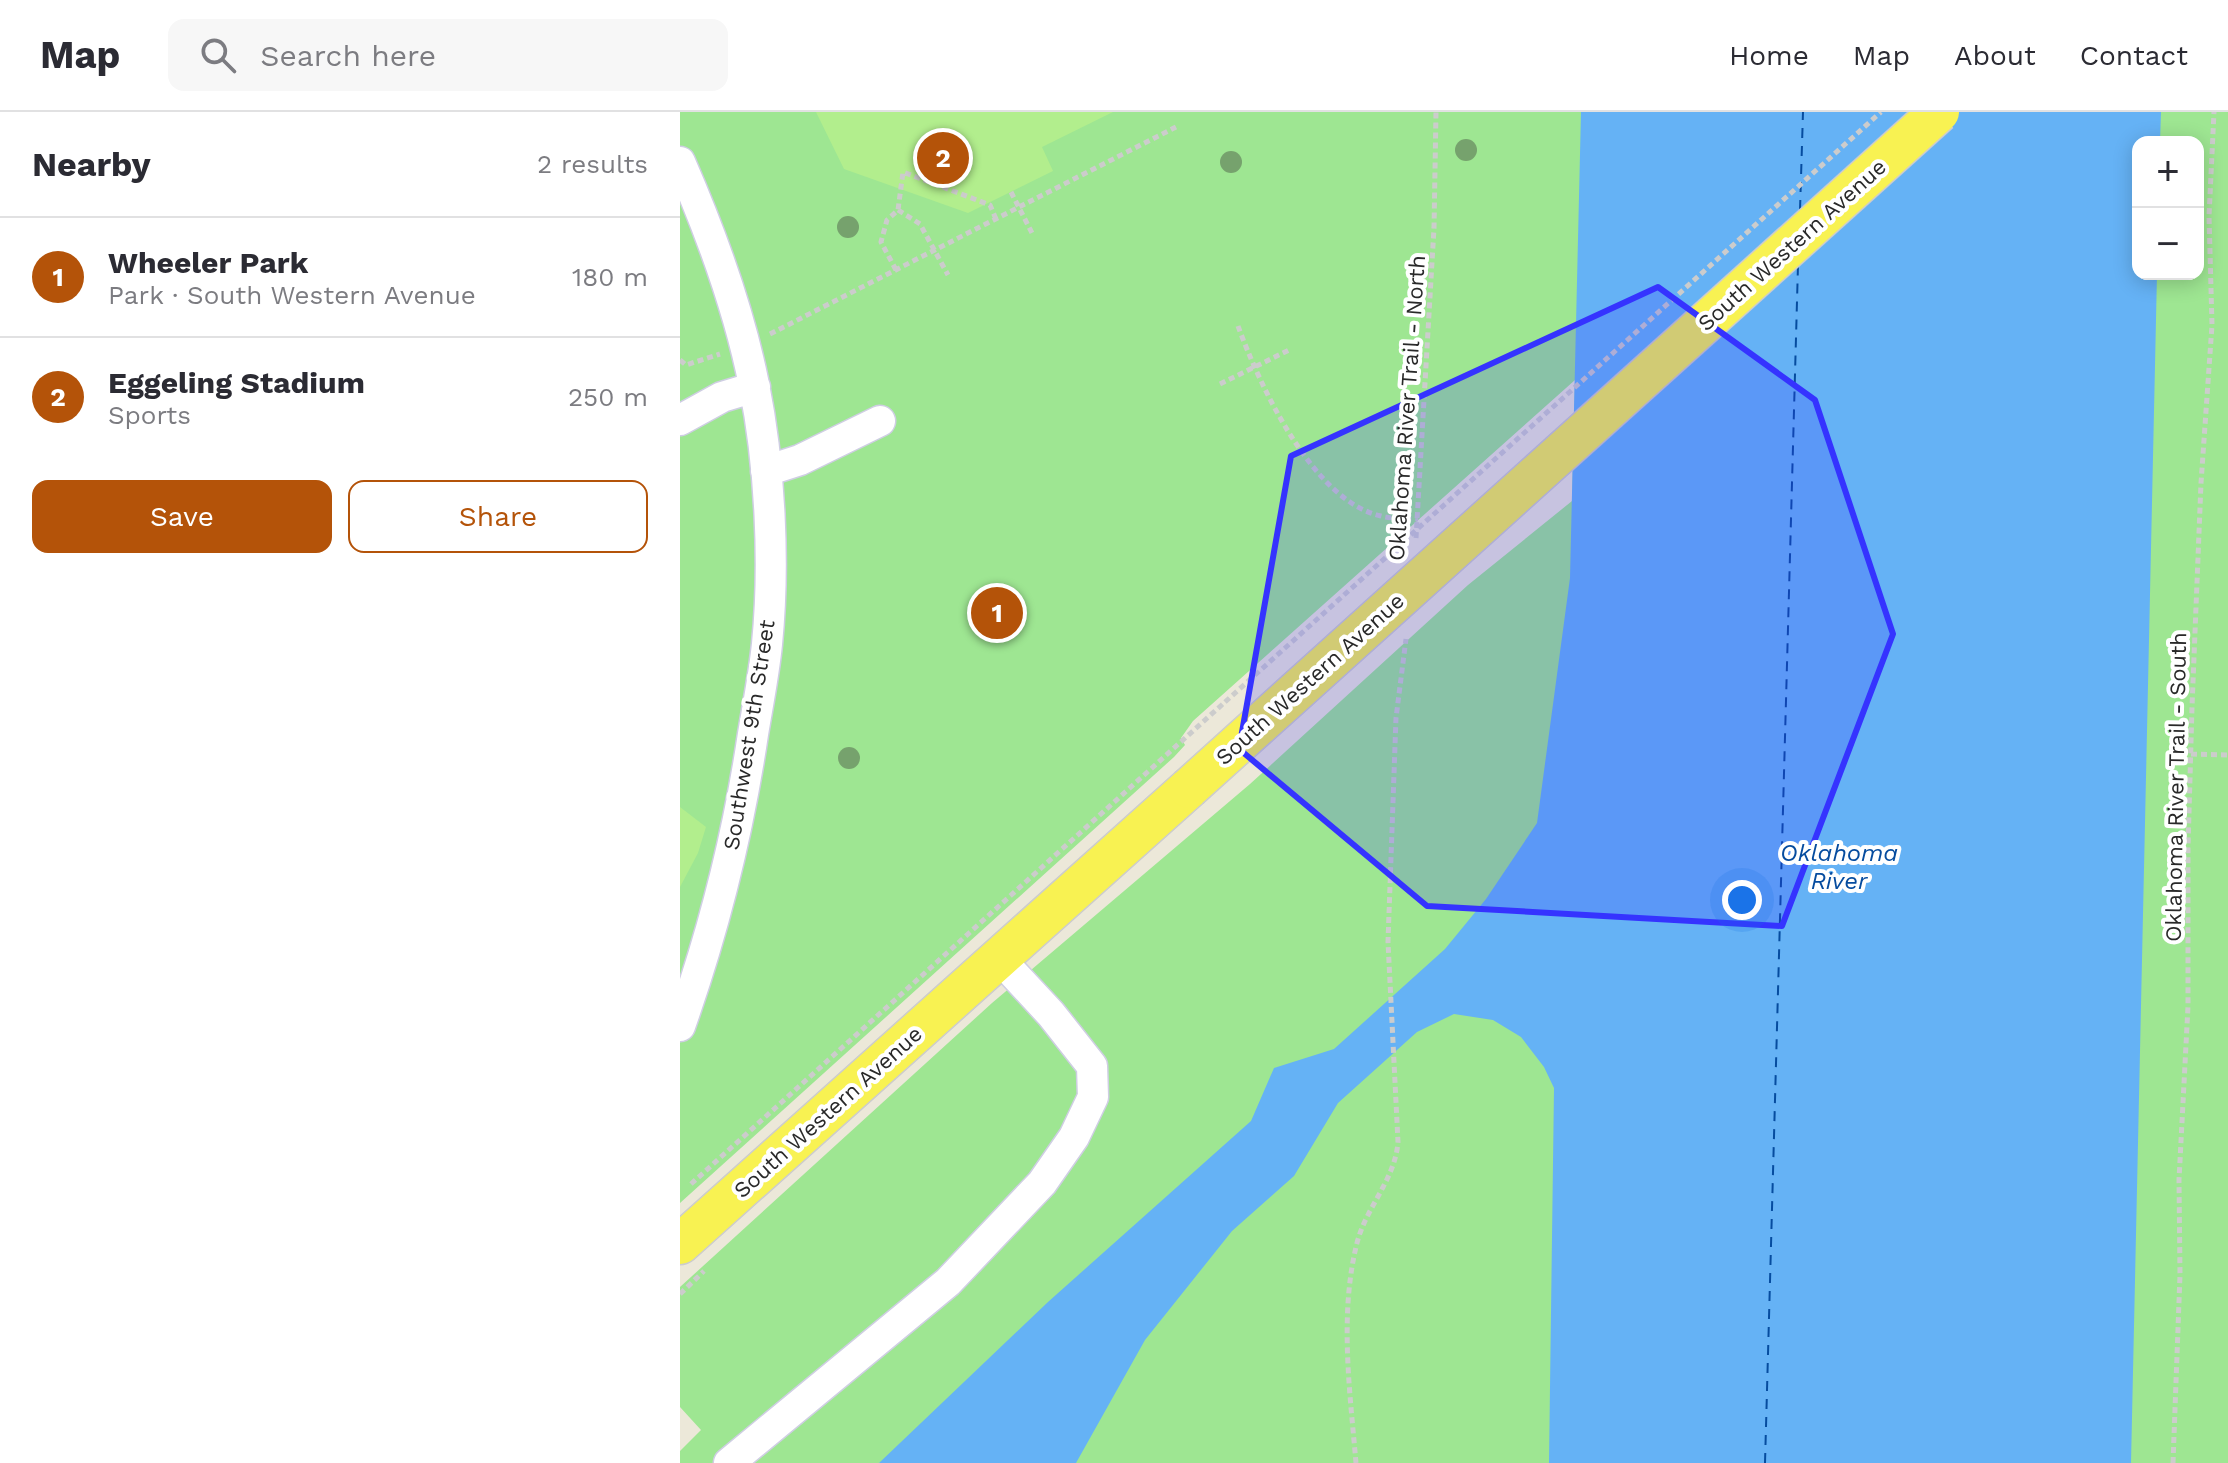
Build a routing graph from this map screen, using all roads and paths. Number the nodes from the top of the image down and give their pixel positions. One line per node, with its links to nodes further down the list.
1 (1436, 112): 25 (path, Oklahoma River Trail - North)
2 (1881, 112): 32 (path, bridge)
3 (1939, 112): 30 (main road, South Western Avenue, bridge)
4 (2214, 112): 28 (path, Oklahoma River Trail - South)
5 (1176, 127): 8 (path)
6 (680, 162): 16 (lane, Southwest 9th Street)
7 (1011, 192): 8 (path)
8 (1019, 207): 10 (path); 11 (path)
9 (898, 210): 10 (path); 12 (path); 13 (path)
10 (996, 219): 12 (path)
11 (1032, 233)
12 (933, 251): 13 (path); 14 (path)
13 (896, 270): 16 (path)
14 (948, 275)
15 (1238, 326): 19 (path)
16 (745, 347): 18 (path); 21 (lane, Southwest 9th Street)
17 (1291, 349): 19 (path)
18 (680, 360)
19 (1256, 367): 20 (path); 25 (path)
20 (1220, 384)
21 (755, 387): 22 (lane); 24 (lane, Southwest 9th Street)
22 (680, 420)
23 (880, 421): 24 (lane)
24 (766, 471): 31 (lane, Southwest 9th Street)
25 (1418, 519): 26 (path, Oklahoma River Trail - North)
26 (1415, 549)
27 (1406, 637): 35 (path)
28 (2191, 754): 29 (path); 36 (path, Oklahoma River Trail - South)
29 (2228, 755)
30 (999, 958): 33 (main road, South Western Avenue); 34 (lane)
31 (680, 1026)
32 (680, 1194)
33 (680, 1244)
34 (729, 1463)
35 (1356, 1463)
36 (2173, 1463)

